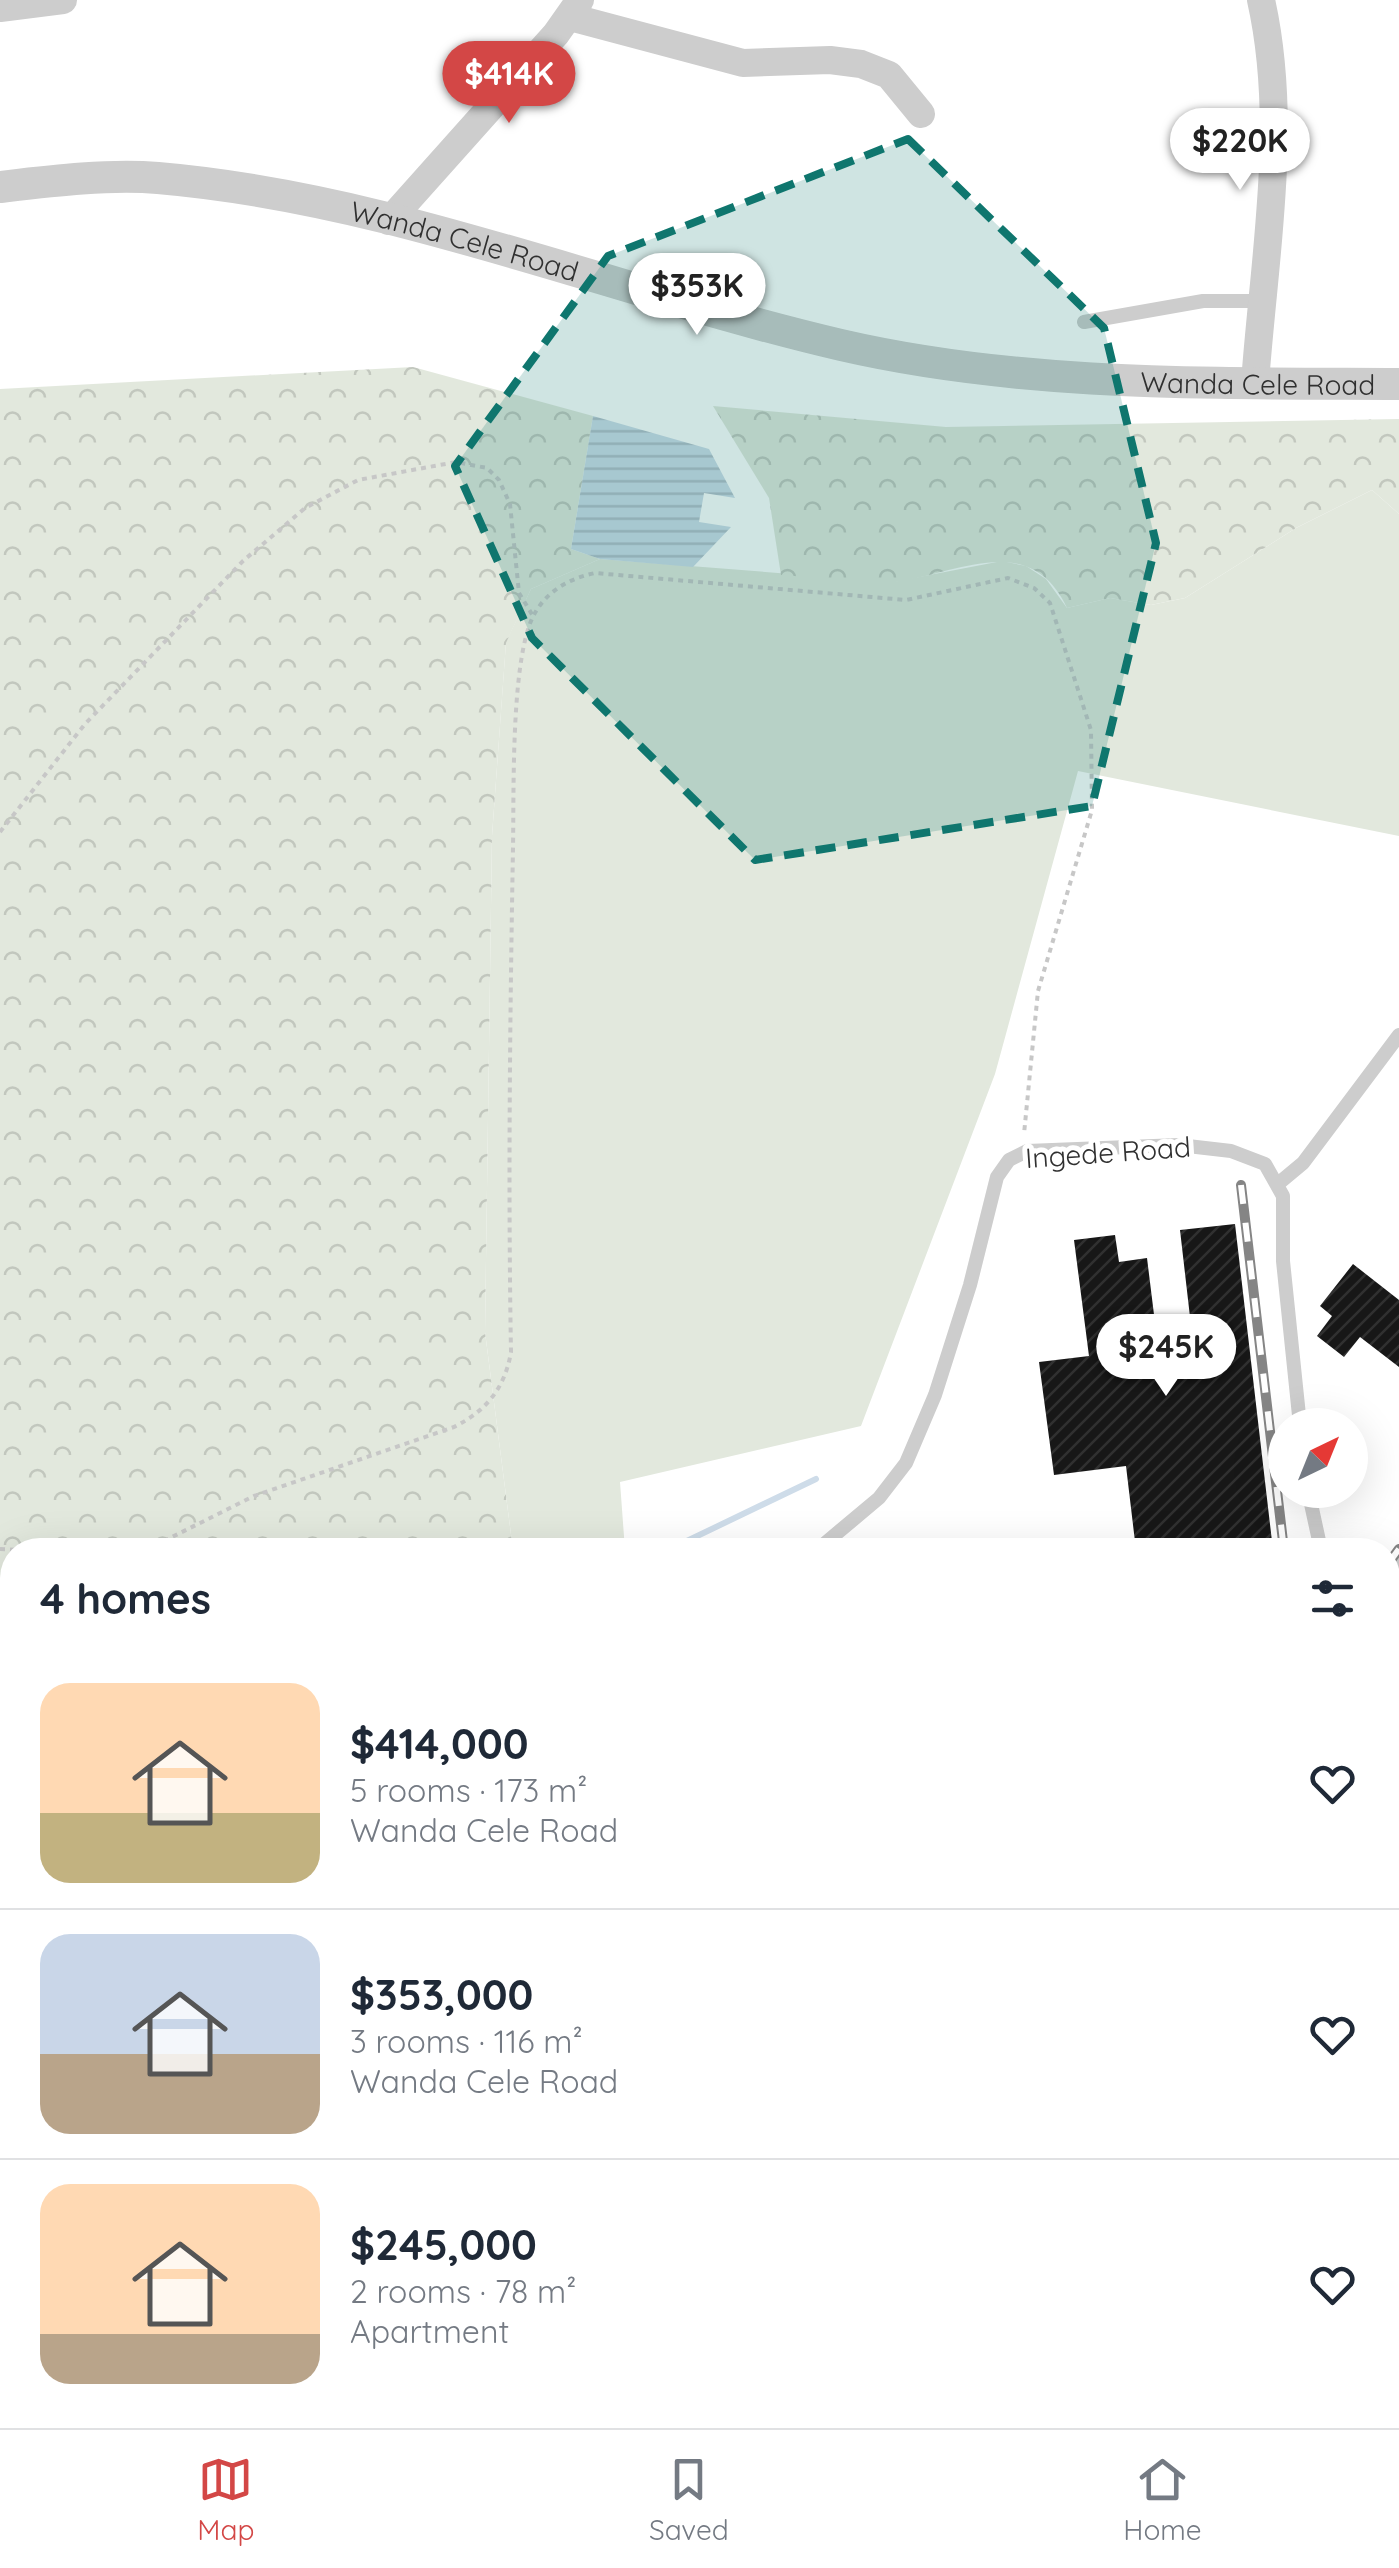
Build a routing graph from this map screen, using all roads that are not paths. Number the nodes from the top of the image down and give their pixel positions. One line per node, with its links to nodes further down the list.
1 (63, 0): 3 (street)
2 (1261, 0): 8 (street)
3 (0, 8)
4 (576, 9): 5 (street); 7 (street)
5 (921, 114)
6 (0, 187): 7 (street, Wanda Cele Road)
7 (389, 221): 10 (street, Wanda Cele Road)
8 (1261, 301): 9 (lane); 10 (street)
9 (1084, 322)
10 (1254, 383): 11 (street, Wanda Cele Road)
11 (1399, 384)
12 (1399, 1035): 13 (lane)
13 (1280, 1184): 14 (lane); 16 (lane, Ingede Road)
14 (1299, 1408)
15 (1312, 1508): 17 (lane)
16 (831, 1538)
17 (1318, 1538)

